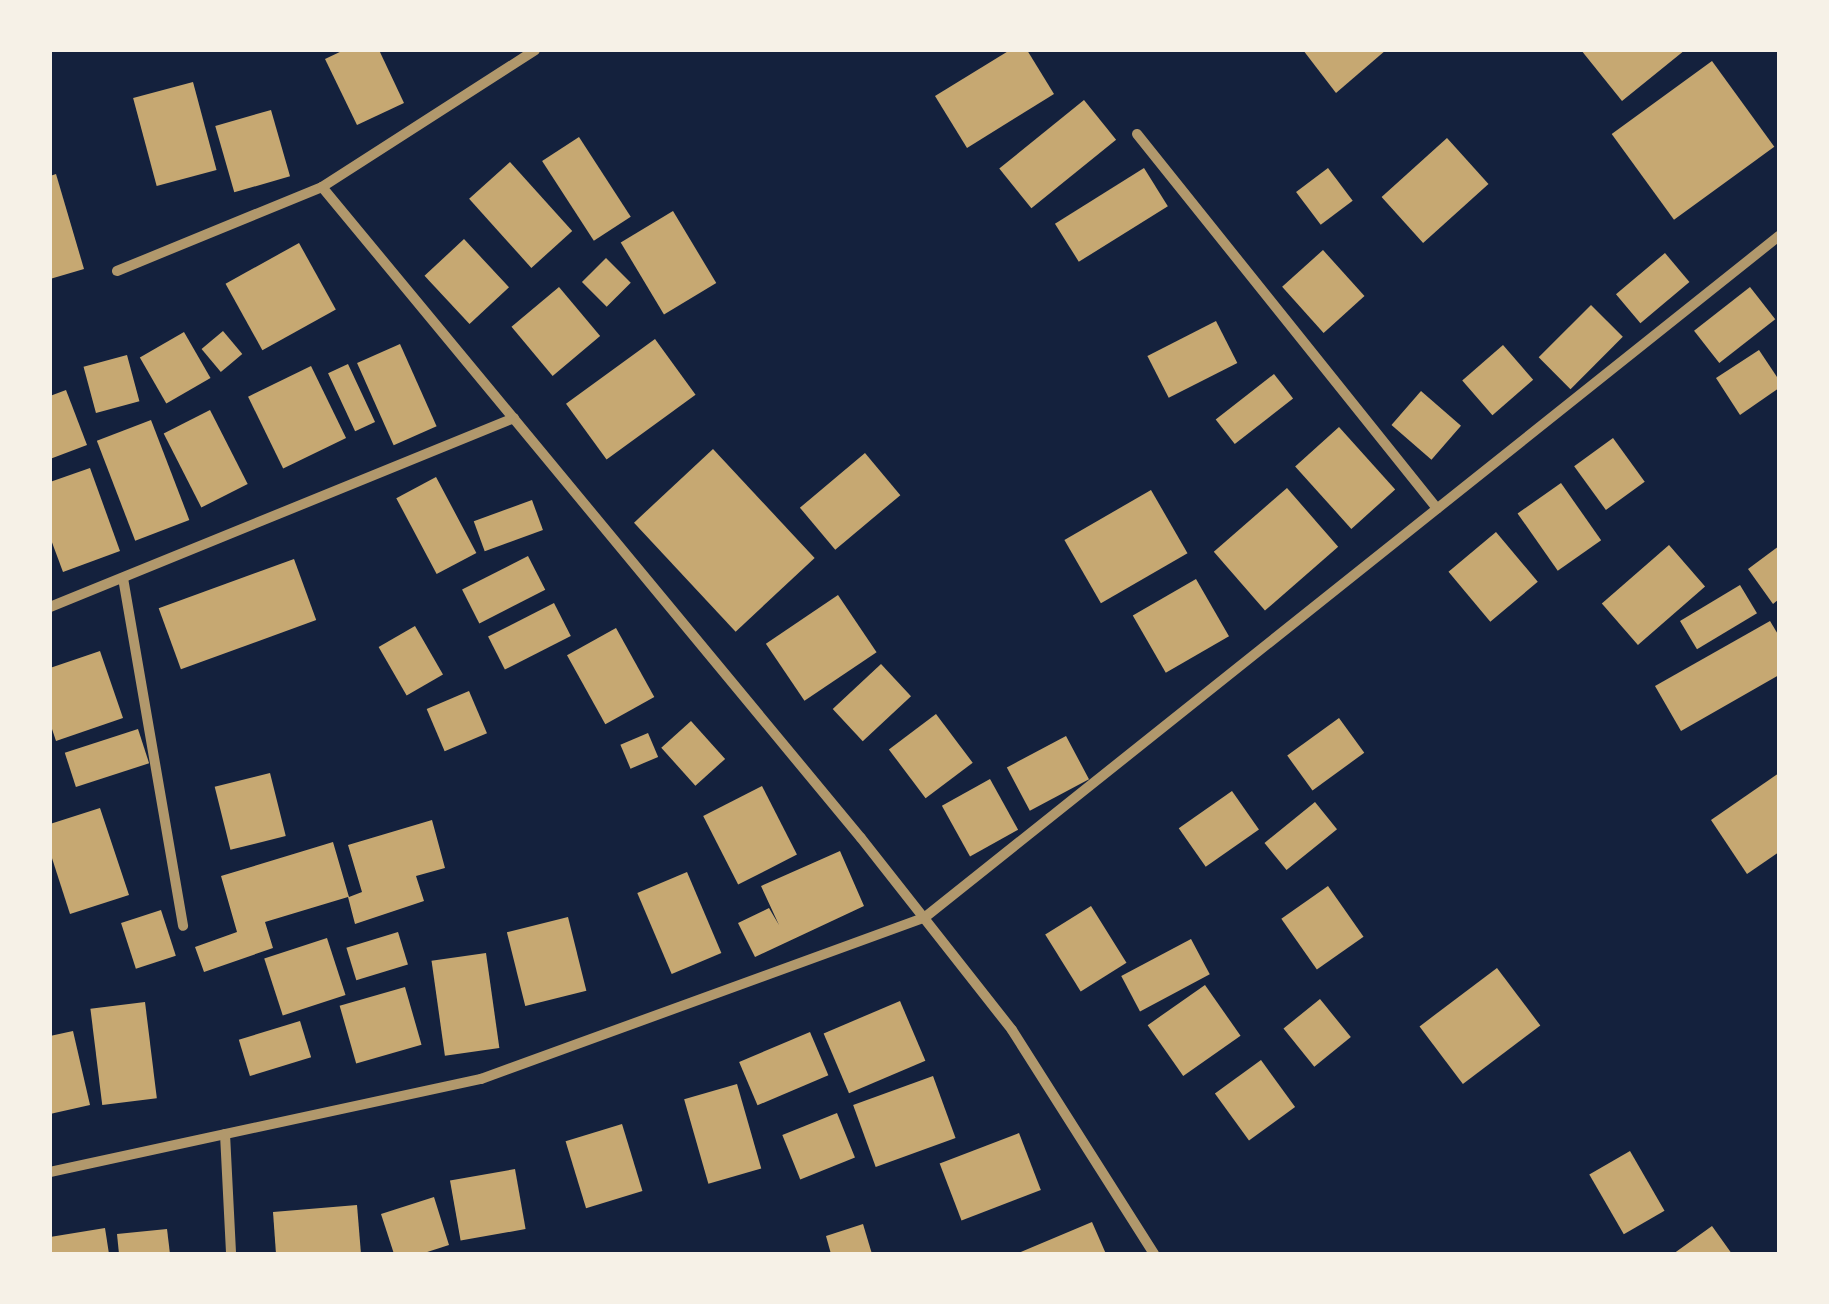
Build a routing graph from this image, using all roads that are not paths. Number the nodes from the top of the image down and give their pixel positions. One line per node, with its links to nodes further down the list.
1 (535, 50): 3 (street)
2 (1137, 134): 7 (street)
3 (322, 186): 5 (street); 6 (street)
4 (1779, 236): 7 (street)
5 (117, 271)
6 (514, 418): 8 (street); 10 (street)
7 (1437, 509): 10 (street)
8 (123, 578): 9 (street); 11 (street)
9 (50, 607)
10 (924, 918): 12 (street); 15 (street)
11 (184, 926)
12 (225, 1134): 13 (street); 14 (street)
13 (50, 1172)
14 (231, 1254)
15 (1154, 1254)

